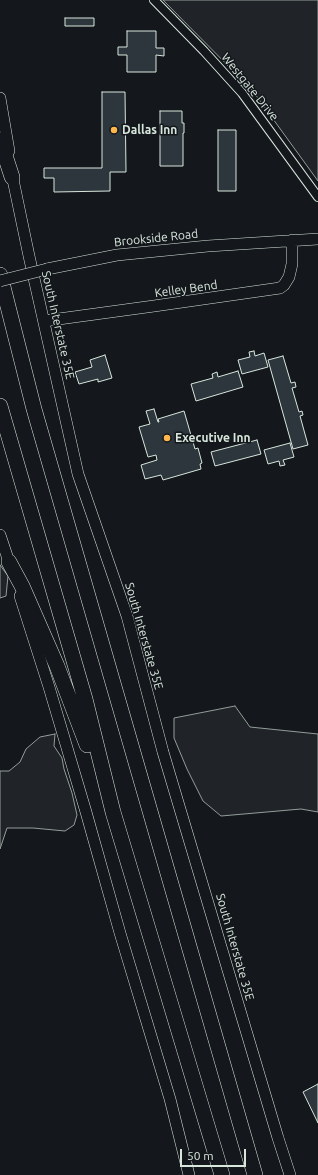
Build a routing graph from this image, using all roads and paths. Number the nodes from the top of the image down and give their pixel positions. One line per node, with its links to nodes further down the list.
1 (154, 0): 5 (street, Westgate Drive)
2 (0, 98): 4 (main road, South Interstate 35E)
3 (0, 140): 4 (highway)
4 (12, 177): 10 (main road, South Interstate 35E)
5 (318, 196)
6 (318, 239): 7 (main road, Brookside Road)
7 (292, 240): 9 (main road, Brookside Road, bridge); 10 (main road, Kelley Bend)
8 (0, 275): 17 (highway)
9 (0, 281)
10 (44, 321): 18 (main road, South Interstate 35E)
11 (0, 406): 14 (highway)
12 (0, 535): 13 (main road)
13 (9, 562): 14 (highway); 15 (main road)
14 (113, 812): 16 (highway)
15 (189, 1175)
16 (222, 1175)
17 (255, 1175)
18 (290, 1175)

